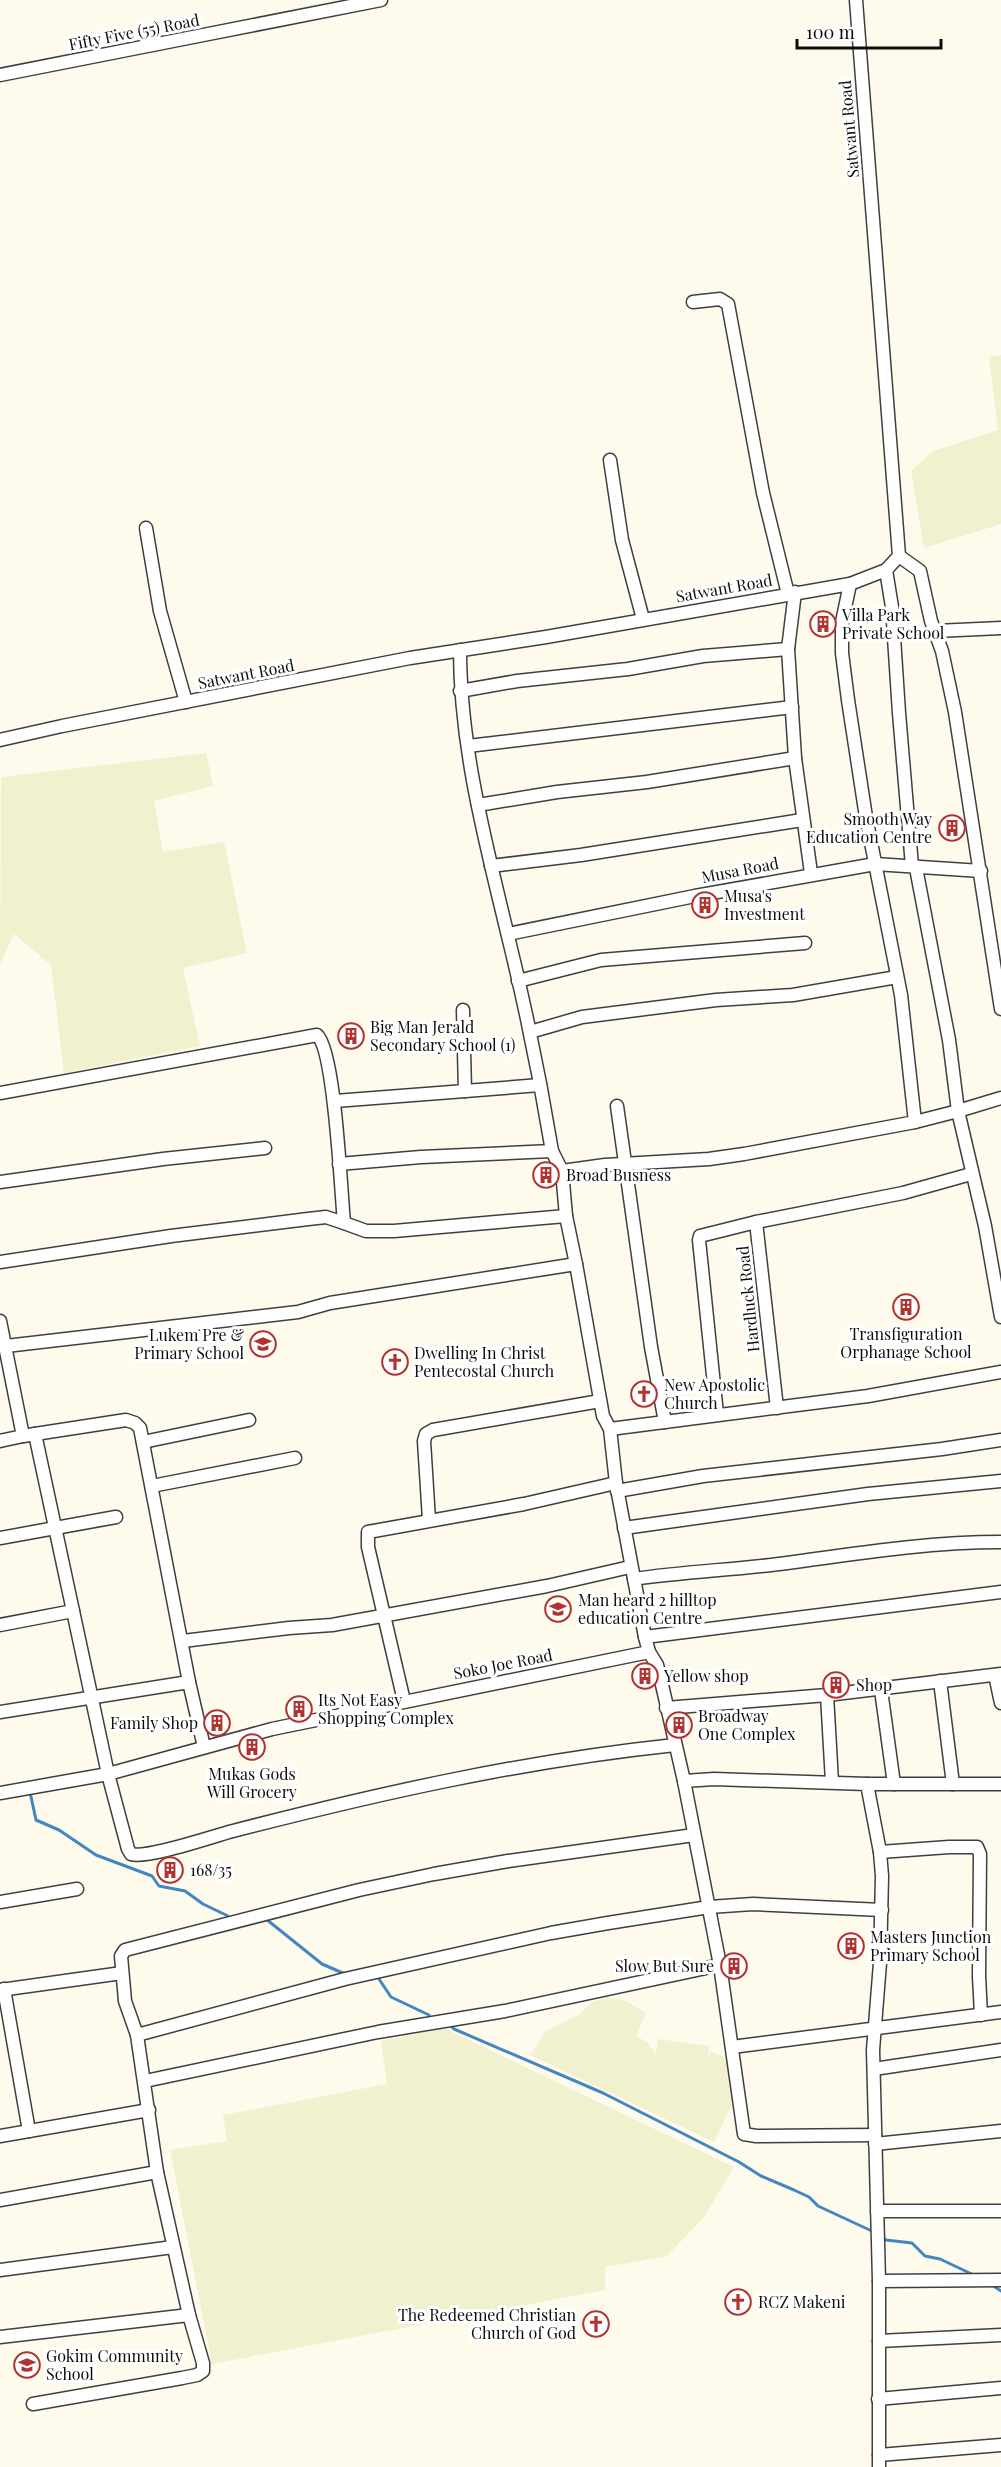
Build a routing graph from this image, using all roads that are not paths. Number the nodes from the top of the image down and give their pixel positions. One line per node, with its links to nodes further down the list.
1 (381, 0): 3 (street, Fifty Five (55) Road)
2 (856, 0): 7 (street, Satwant Road)
3 (0, 75)
4 (693, 302): 10 (street)
5 (610, 460): 11 (street)
6 (146, 528): 17 (street)
7 (899, 556): 8 (street, Satwant Road); 13 (street)
8 (886, 570): 9 (street, Satwant Road); 26 (street)
9 (850, 584): 10 (street, Satwant Road); 24 (street)
10 (791, 593): 11 (street, Satwant Road); 14 (street)
11 (643, 619): 15 (street, Satwant Road)
12 (1001, 628): 13 (street)
13 (936, 631): 27 (street)
14 (788, 649): 16 (street); 18 (street)
15 (460, 650): 16 (street); 17 (street, Satwant Road)
16 (460, 691): 20 (street)
17 (186, 702): 19 (street, Satwant Road)
18 (792, 707): 20 (street); 21 (street)
19 (0, 740)
20 (468, 746): 22 (street)
21 (795, 758): 22 (street); 23 (street)
22 (478, 805): 25 (street)
23 (802, 820): 25 (street); 28 (street)
24 (875, 864): 26 (street, Musa Road); 28 (street, Musa Road); 31 (street)
25 (491, 866): 29 (street)
26 (914, 867): 27 (street, Musa Road); 43 (street)
27 (981, 872): 33 (street)
28 (811, 873): 29 (street, Musa Road)
29 (508, 934): 32 (street)
30 (805, 943): 32 (street)
31 (897, 977): 36 (street); 44 (street)
32 (518, 981): 36 (street)
33 (1000, 990): 34 (street)
34 (1001, 1009)
35 (463, 1010): 38 (street)
36 (530, 1032): 37 (street)
37 (540, 1085): 38 (street); 46 (street)
38 (465, 1091): 41 (street)
39 (0, 1093): 41 (street)
40 (1001, 1098): 43 (street)
41 (334, 1101): 48 (street)
42 (617, 1106): 47 (street)
43 (958, 1111): 44 (street); 50 (street)
44 (915, 1122): 47 (street)
45 (266, 1148): 51 (street)
46 (552, 1151): 48 (street); 49 (street)
47 (626, 1163): 49 (street); 65 (street)
48 (339, 1164): 54 (street)
49 (562, 1172): 52 (street)
50 (971, 1174): 53 (street); 57 (street)
51 (0, 1182)
52 (566, 1216): 54 (street); 56 (street)
53 (756, 1222): 62 (street, Hardluck Road); 63 (street)
54 (344, 1223): 55 (street)
55 (0, 1262)
56 (576, 1264): 59 (street); 61 (street)
57 (1001, 1317)
58 (0, 1321): 59 (street)
59 (6, 1346): 67 (street)
60 (1001, 1372): 62 (street)
61 (600, 1401): 66 (street); 76 (street)
62 (777, 1408): 63 (street)
63 (717, 1414): 65 (street)
64 (249, 1420): 70 (street)
65 (665, 1422): 66 (street)
66 (610, 1429): 74 (street)
67 (29, 1435): 69 (street); 70 (street); 77 (street)
68 (1001, 1440): 74 (street)
69 (0, 1441)
70 (143, 1442): 73 (street)
71 (295, 1458): 73 (street)
72 (1001, 1481): 78 (street)
73 (153, 1486): 87 (street)
74 (616, 1487): 76 (street); 78 (street)
75 (116, 1517): 77 (street)
76 (429, 1520): 84 (street)
77 (56, 1527): 79 (street); 83 (street)
78 (624, 1528): 81 (street)
79 (0, 1538)
80 (1001, 1542): 81 (street)
81 (632, 1573): 84 (street); 86 (street)
82 (1001, 1592): 86 (street)
83 (73, 1611): 85 (street); 94 (street)
84 (383, 1616): 87 (street); 95 (street)
85 (0, 1625)
86 (645, 1637): 88 (street)
87 (183, 1641): 91 (street)
88 (649, 1652): 95 (street, Soko Joe Road); 97 (street)
89 (998, 1674): 90 (street); 96 (street)
90 (940, 1681): 92 (street); 106 (street)
91 (189, 1682): 94 (street); 100 (street)
92 (881, 1690): 93 (street); 105 (street)
93 (827, 1695): 97 (street); 103 (street)
94 (93, 1696): 98 (street); 101 (street)
95 (404, 1701): 100 (street, Soko Joe Road)
96 (1001, 1703)
97 (666, 1708): 99 (street)
98 (0, 1712)
99 (675, 1745): 101 (street); 102 (street)
100 (204, 1747): 101 (street, Soko Joe Road)
101 (108, 1774): 108 (street, Soko Joe Road)
102 (684, 1781): 103 (street); 109 (street)
103 (832, 1782): 104 (street)
104 (867, 1784): 105 (street); 110 (street)
105 (894, 1784): 106 (street)
106 (953, 1784): 107 (street)
107 (1001, 1784)
108 (0, 1793)
109 (694, 1834): 113 (street); 116 (street)
110 (880, 1852): 114 (street); 119 (street)
111 (77, 1889): 112 (street)
112 (0, 1902)
113 (709, 1907): 114 (street); 115 (street); 121 (street)
114 (882, 1910): 120 (street)
115 (720, 1965): 122 (street); 125 (street)
116 (122, 1973): 117 (street); 121 (street)
117 (2, 1989): 127 (street)
118 (1001, 2012): 119 (street)
119 (981, 2015): 120 (street)
120 (874, 2030): 122 (street); 124 (street)
121 (137, 2035): 125 (street)
122 (732, 2047): 130 (street)
123 (1001, 2050): 124 (street)
124 (874, 2069): 130 (street)
125 (145, 2081): 126 (street)
126 (149, 2110): 127 (street); 131 (street)
127 (30, 2131): 129 (street)
128 (1001, 2131): 130 (street)
129 (0, 2136)
130 (875, 2140): 133 (street)
131 (157, 2172): 132 (street); 135 (street)
132 (0, 2200)
133 (877, 2211): 134 (street); 138 (street)
134 (1001, 2211)
135 (173, 2247): 136 (street); 139 (street)
136 (0, 2270)
137 (1001, 2280): 138 (street)
138 (879, 2281): 142 (street)
139 (189, 2315): 141 (street); 145 (street)
140 (1001, 2335): 142 (street)
141 (0, 2337)
142 (879, 2341): 144 (street)
143 (1001, 2388): 144 (street)
144 (878, 2399): 147 (street)
145 (33, 2404)
146 (1001, 2445): 147 (street)
147 (879, 2461)

